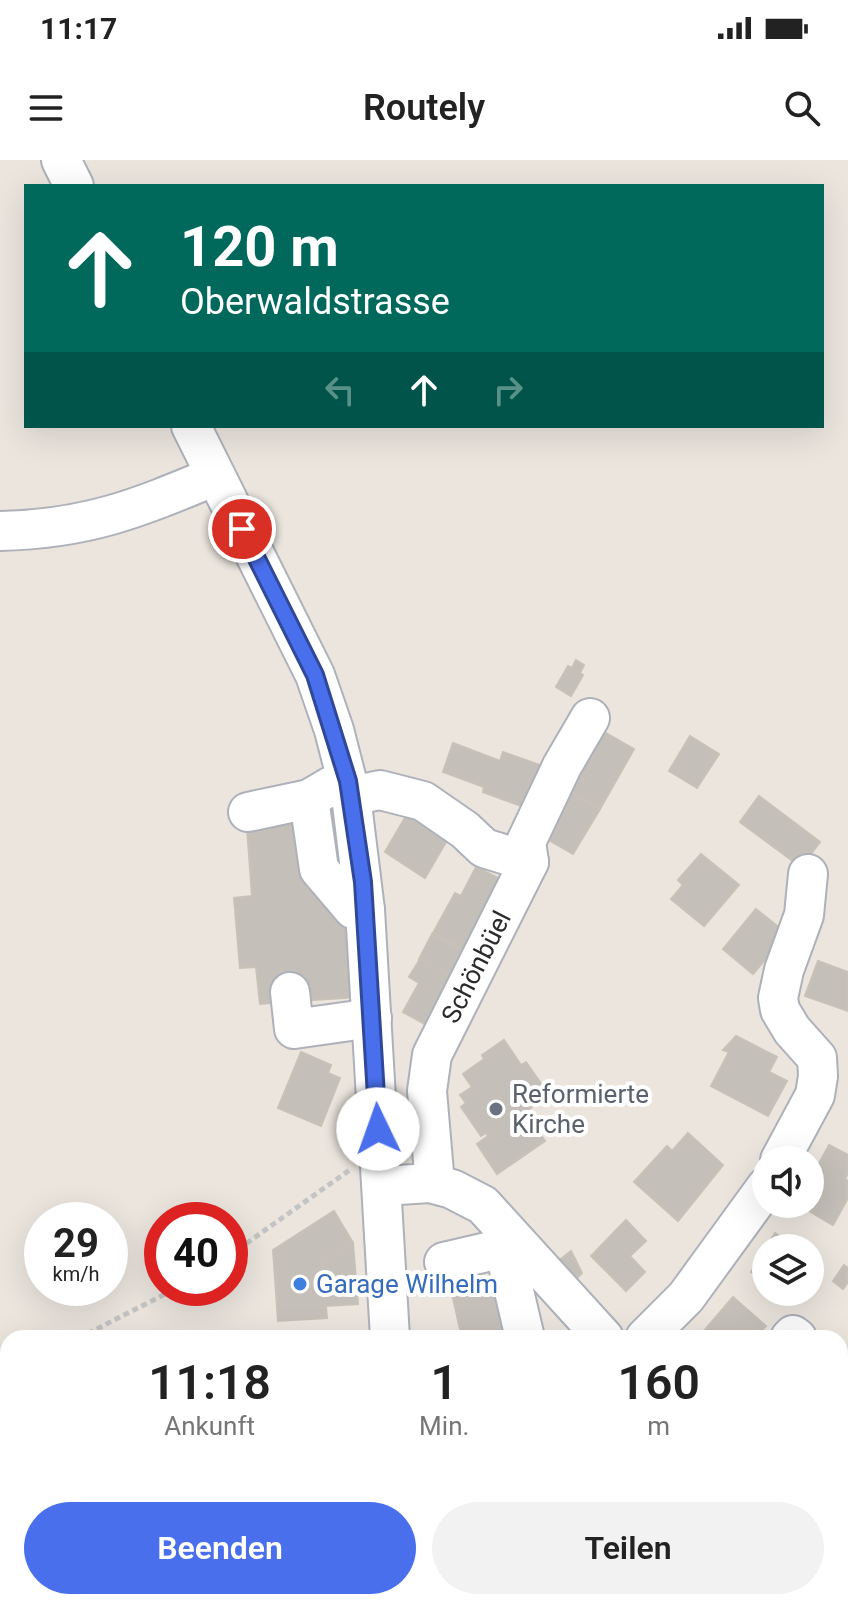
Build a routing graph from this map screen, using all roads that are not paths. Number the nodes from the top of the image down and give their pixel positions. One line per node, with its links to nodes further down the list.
1 (61, 160): 2 (street)
2 (73, 184)
3 (192, 428): 4 (street)
4 (215, 476): 5 (street); 7 (street)
5 (0, 531)
6 (590, 718): 10 (street, Schönbüel)
7 (350, 788): 8 (street); 10 (street); 12 (street)
8 (309, 799): 9 (street); 12 (street)
9 (248, 812)
10 (529, 862): 19 (street, Schönbüel)
11 (808, 874): 16 (street)
12 (365, 910): 14 (street)
13 (290, 992): 14 (street)
14 (372, 1018): 18 (street)
15 (848, 1063): 16 (street)
16 (815, 1095): 17 (street)
17 (788, 1146)
18 (368, 1176): 19 (street); 23 (street)
19 (430, 1183): 21 (street)
20 (752, 1206): 26 (street)
21 (509, 1244): 22 (street); 24 (street); 25 (street)
22 (444, 1262)
23 (389, 1330)
24 (524, 1330)
25 (596, 1330)
26 (653, 1330)

